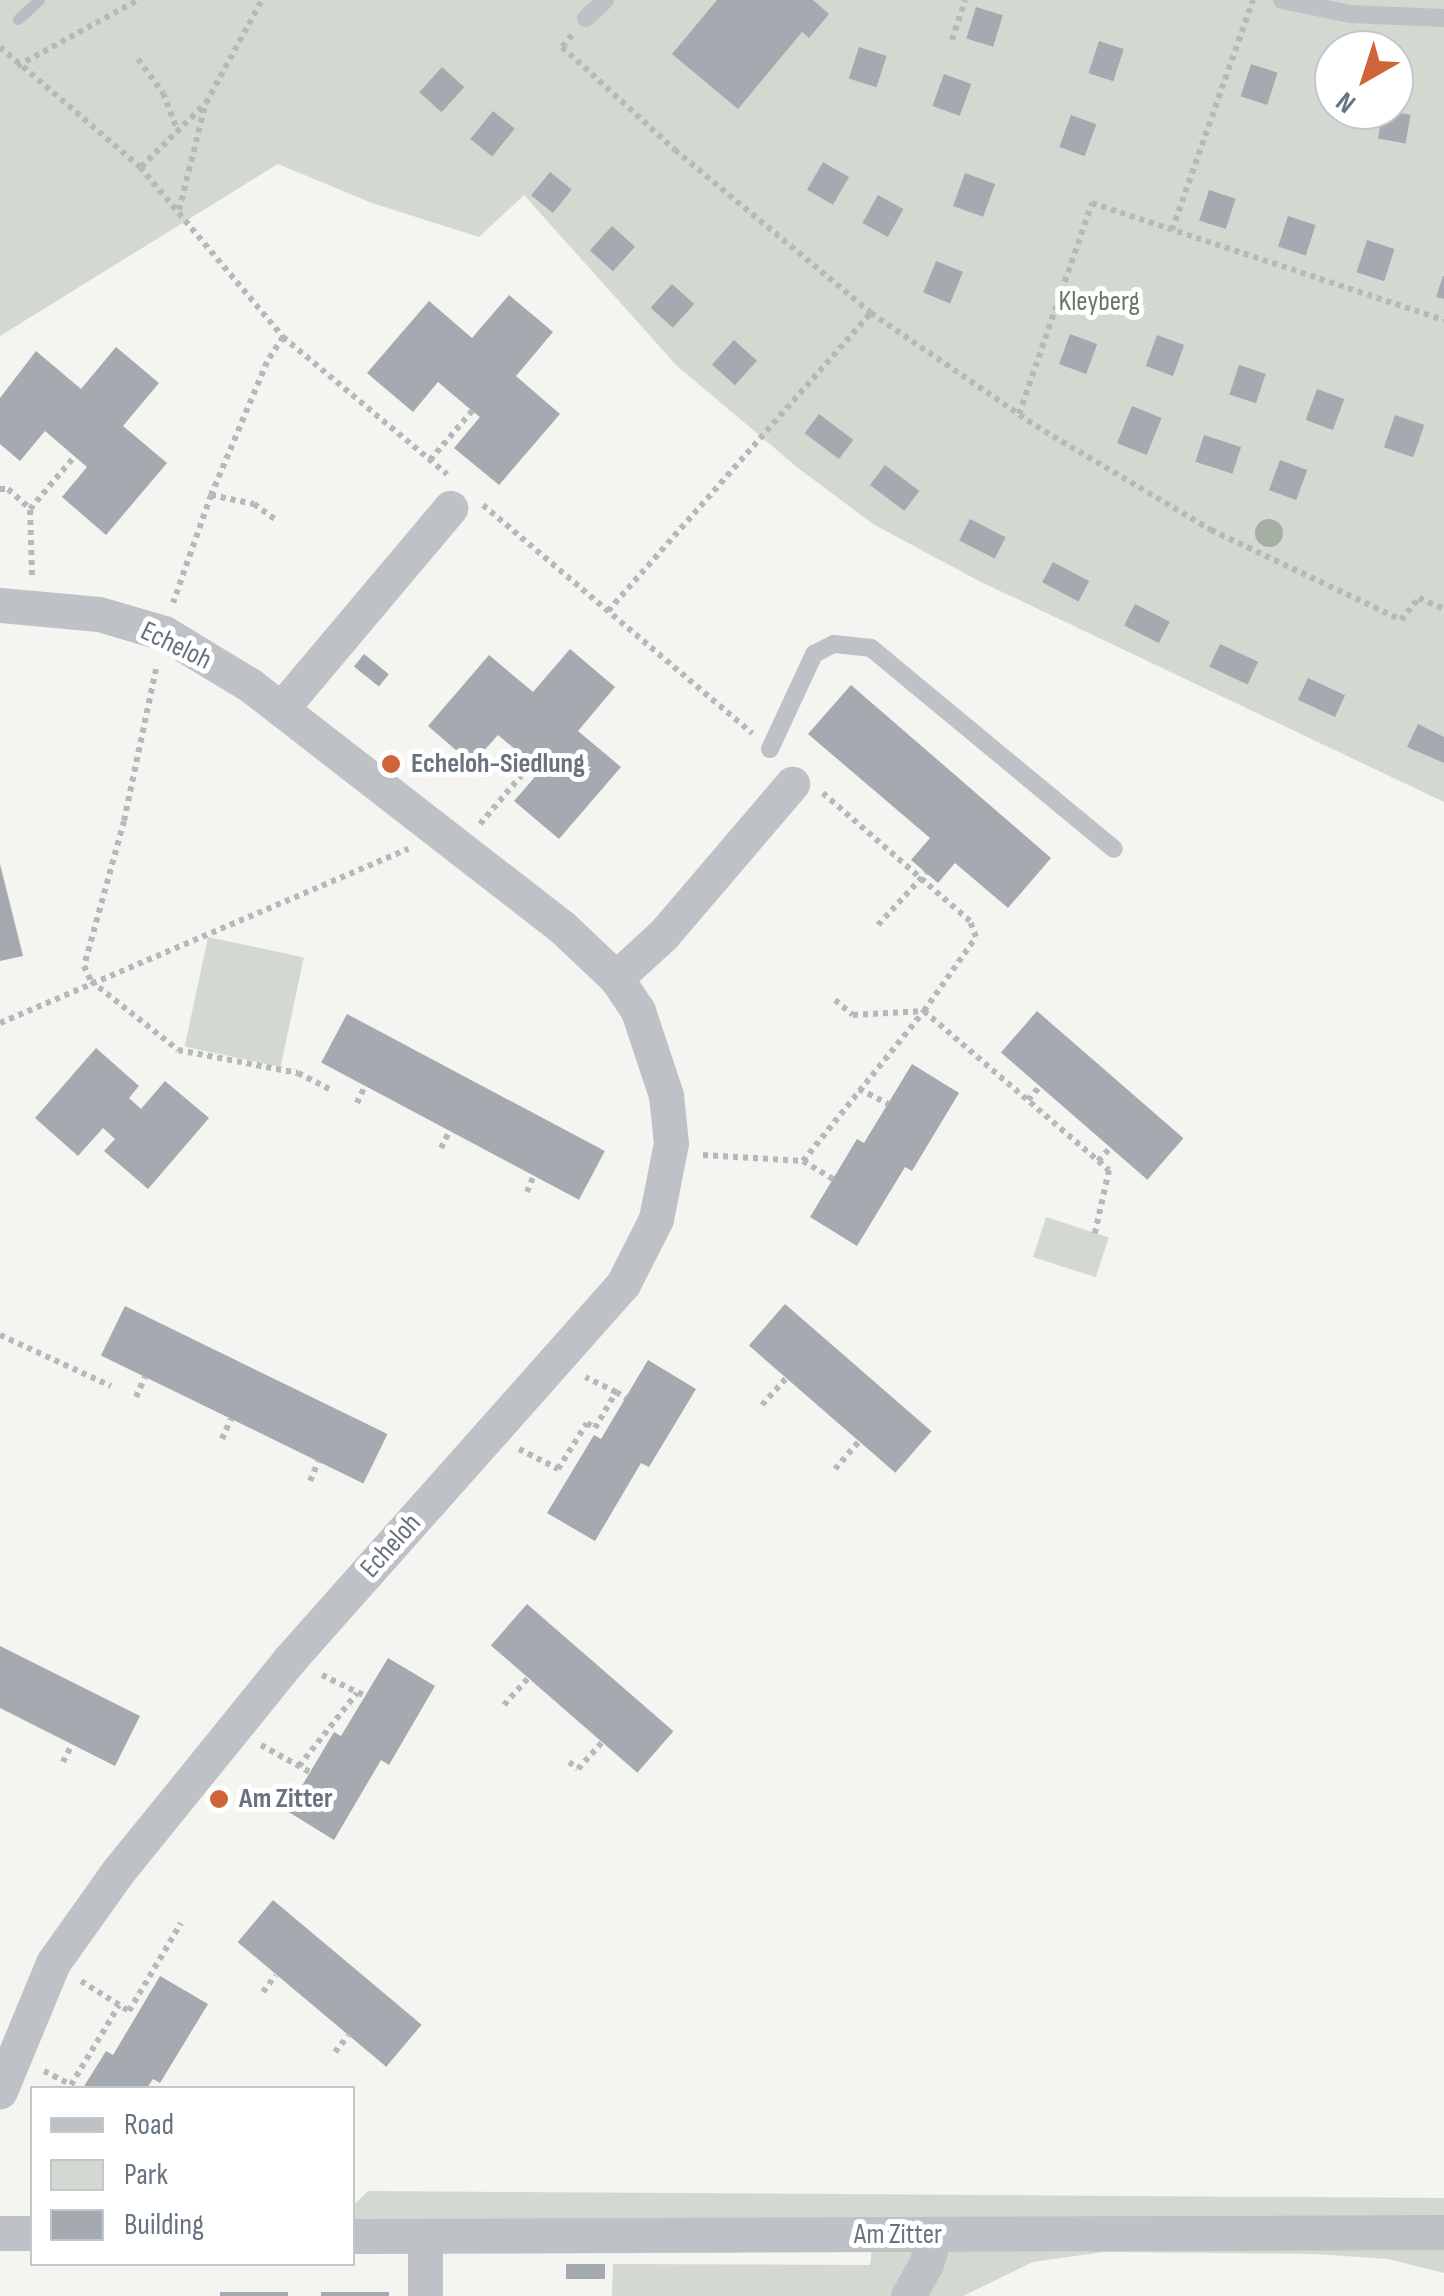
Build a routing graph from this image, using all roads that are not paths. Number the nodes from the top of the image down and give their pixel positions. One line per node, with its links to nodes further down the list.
1 (605, 0): 3 (lane)
2 (1282, 0): 4 (lane)
3 (586, 18)
4 (1444, 18)
5 (462, 497): 7 (street)
6 (17, 606): 7 (street, Echeloh)
7 (281, 709): 11 (street, Echeloh)
8 (770, 749): 10 (lane)
9 (792, 784): 11 (street)
10 (1114, 850)
11 (616, 978): 12 (street, Echeloh)
12 (0, 2091)
13 (1444, 2232): 16 (street, Am Zitter)
14 (0, 2233): 15 (street)
15 (30, 2233)
16 (935, 2235): 18 (street, Am Zitter); 20 (street)
17 (355, 2236): 18 (street, Am Zitter)
18 (425, 2237): 19 (street)
19 (425, 2296)
20 (908, 2296)

